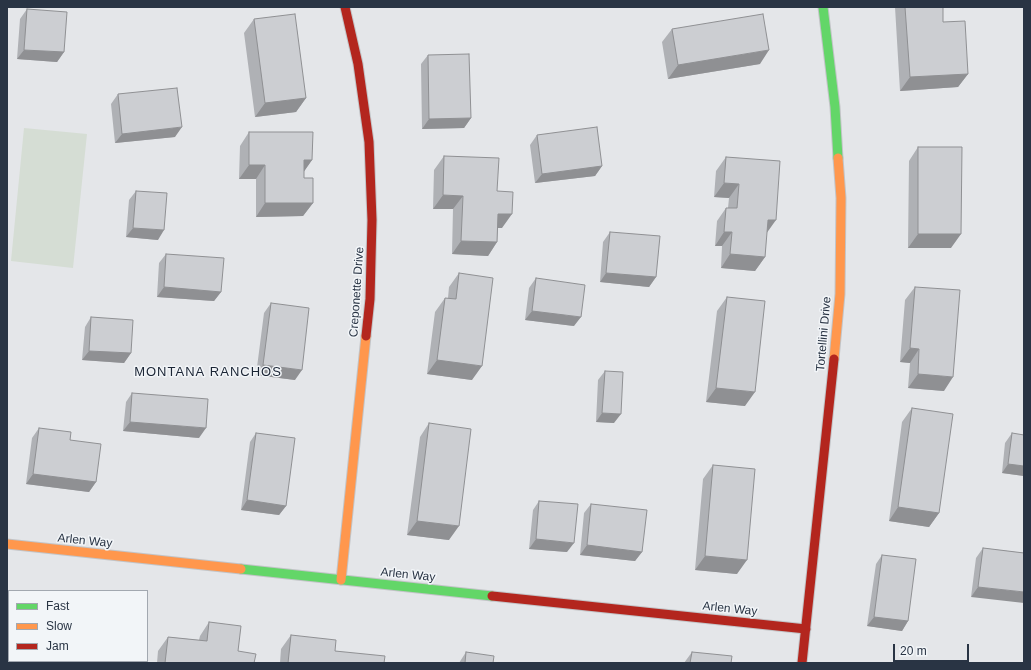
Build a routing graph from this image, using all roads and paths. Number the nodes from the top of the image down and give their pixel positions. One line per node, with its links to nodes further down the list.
1 (345, 7): 4 (street, Creponette Drive)
2 (823, 7): 5 (street, Tortellini Drive)
3 (7, 544): 4 (street, Arlen Way)
4 (341, 580): 5 (street, Arlen Way)
5 (806, 629): 6 (street, Tortellini Drive)
6 (802, 663)

